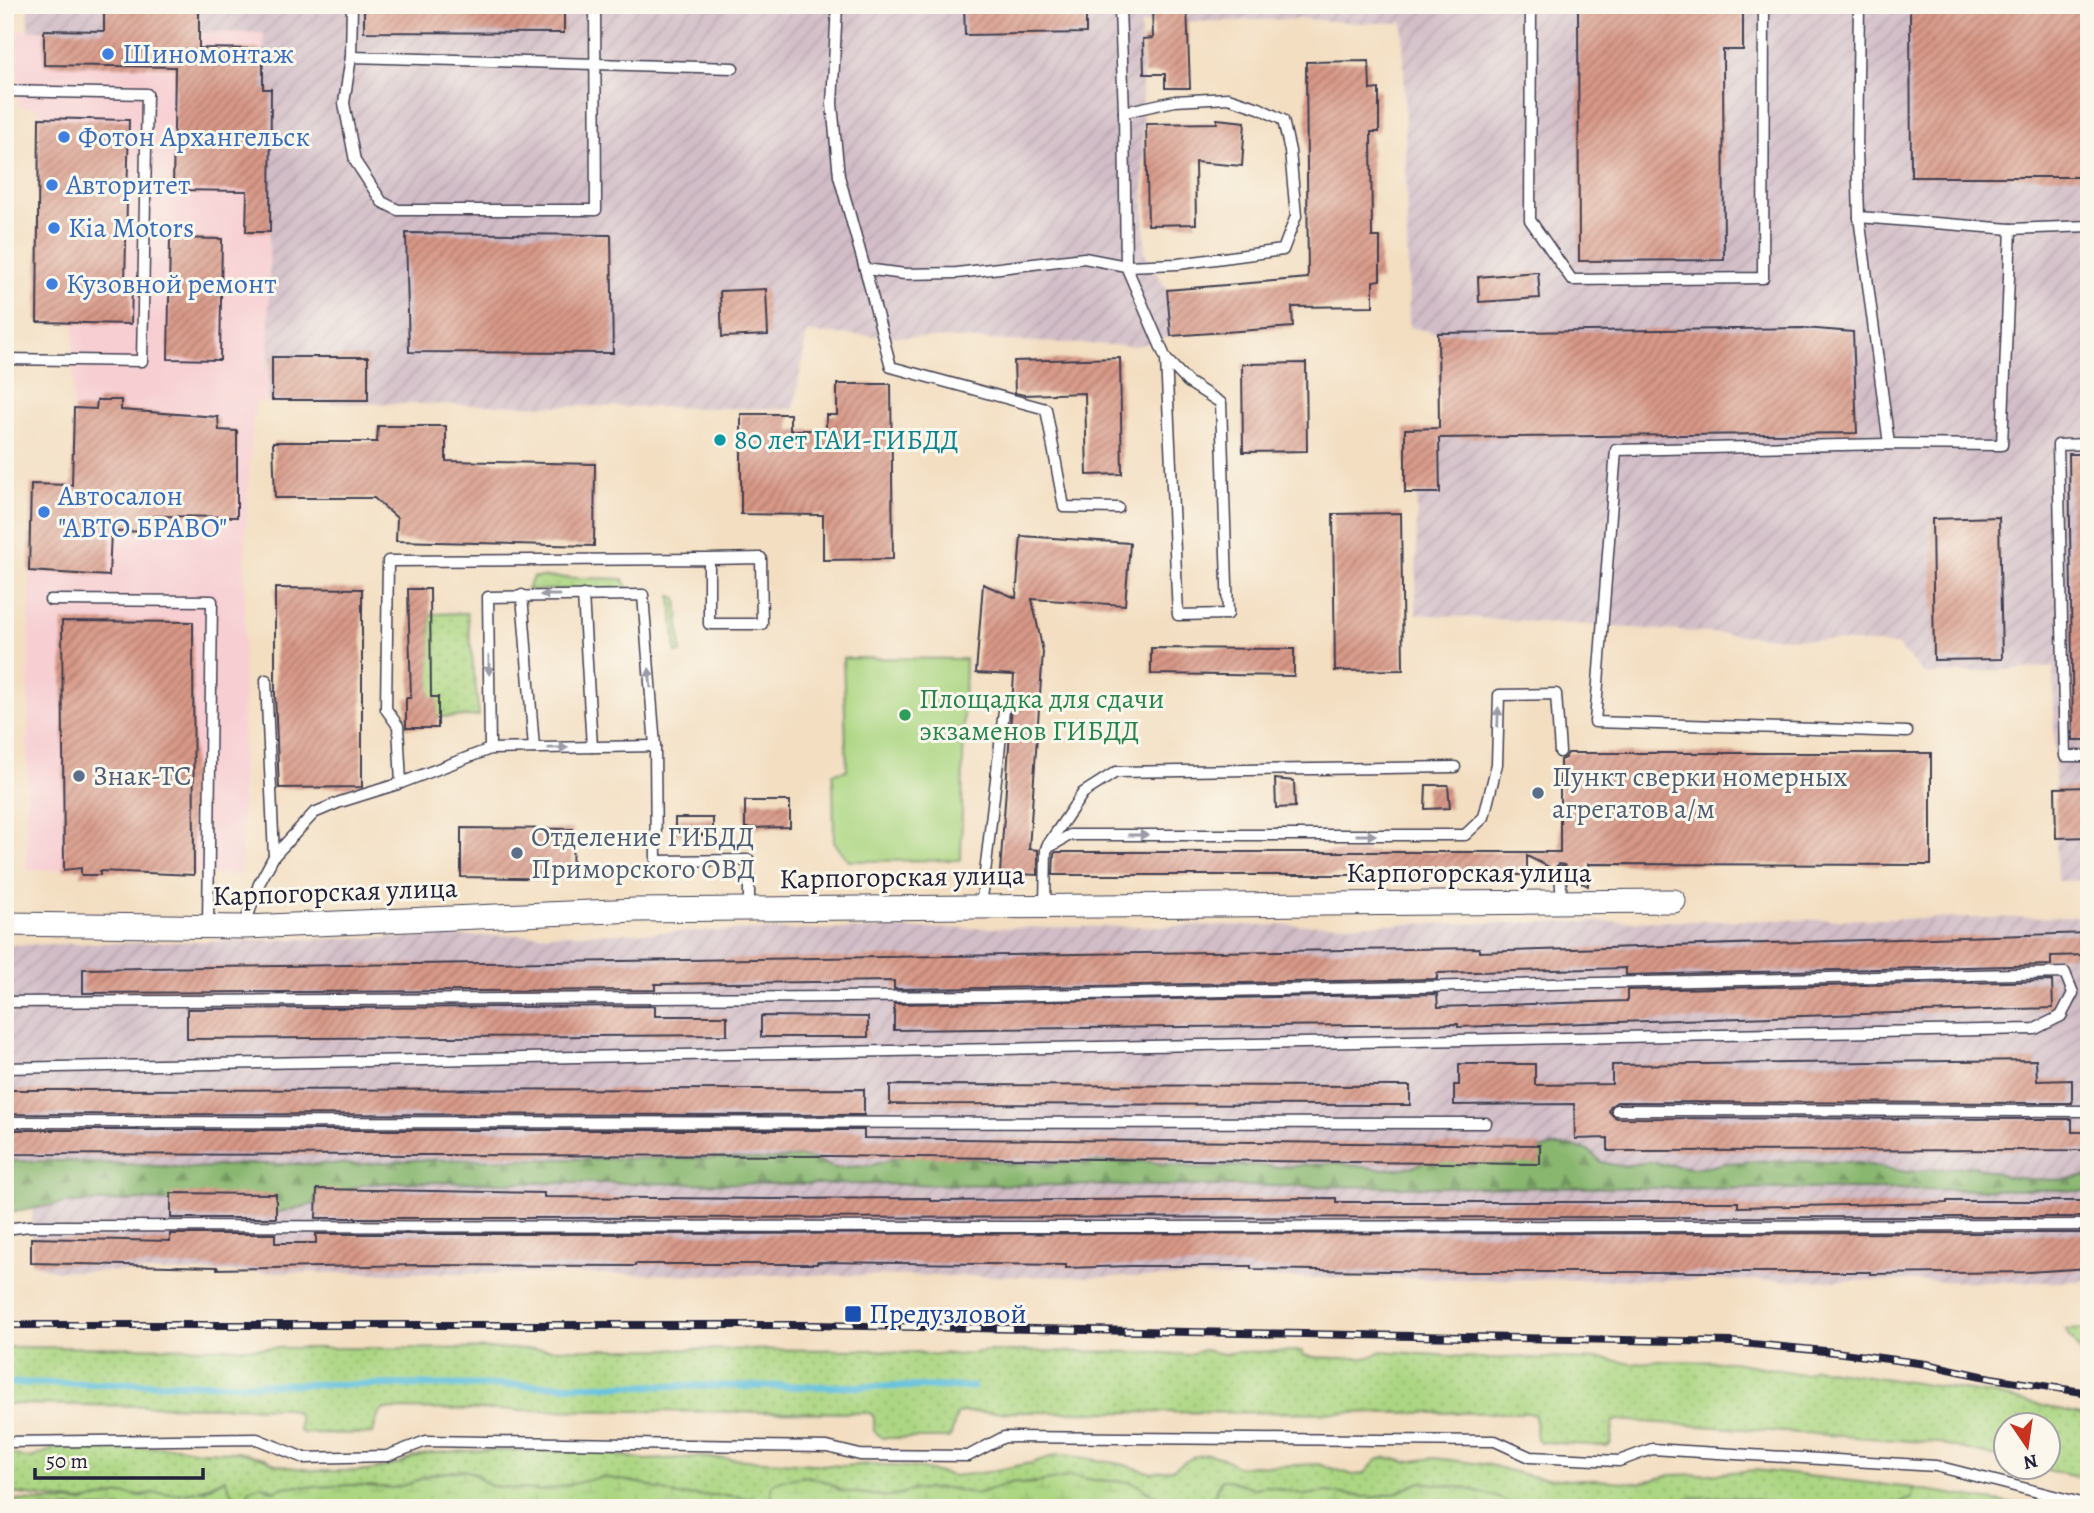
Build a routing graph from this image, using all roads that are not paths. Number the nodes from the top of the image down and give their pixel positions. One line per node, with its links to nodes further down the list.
1 (352, 5): 8 (lane)
2 (595, 5): 9 (lane)
3 (837, 5): 17 (lane)
4 (1531, 5): 5 (lane)
5 (1763, 5)
6 (1859, 5): 13 (lane)
7 (1120, 9): 12 (lane)
8 (351, 57): 9 (lane); 9 (lane)
9 (595, 64): 10 (lane)
10 (733, 68)
11 (5, 91): 18 (lane)
12 (1124, 112): 16 (lane); 16 (lane)
13 (1859, 216): 15 (lane); 20 (lane)
14 (2089, 226): 15 (lane)
15 (2011, 229): 20 (lane)
16 (1126, 266): 17 (lane); 19 (lane)
17 (865, 269): 22 (lane)
18 (5, 359)
19 (1166, 359): 19 (lane)
20 (1889, 444): 29 (lane)
21 (2089, 444): 35 (lane)
22 (1118, 508)
23 (709, 559): 23 (lane); 37 (lane)
24 (523, 595): 25 (lane, one-way to 24); 32 (lane, one-way to 32); 33 (lane)
25 (583, 595): 30 (lane, one-way to 25); 31 (lane)
26 (50, 600): 47 (lane)
27 (266, 680): 39 (lane)
28 (1005, 702): 44 (lane)
29 (1908, 732)
30 (655, 746): 31 (lane); 45 (lane)
31 (592, 747): 33 (lane, one-way to 31)
32 (490, 748): 33 (lane); 37 (lane)
33 (534, 748)
34 (1560, 752): 38 (lane, one-way to 34)
35 (2089, 756)
36 (1455, 767): 38 (lane)
37 (401, 783): 39 (lane)
38 (1046, 849): 43 (lane)
39 (274, 856): 48 (lane)
40 (1560, 872): 42 (lane)
41 (1674, 901): 42 (street, Карпогорская улица)
42 (1562, 902): 43 (street, Карпогорская улица)
43 (1045, 906): 44 (street, Карпогорская улица)
44 (981, 907): 45 (street, Карпогорская улица)
45 (750, 909): 48 (street, Карпогорская улица)
46 (5, 924): 47 (street, Карпогорская улица)
47 (208, 926): 48 (street, Карпогорская улица)
48 (244, 927)
49 (5, 1002): 52 (lane)
50 (2089, 1052): 51 (lane)
51 (2089, 1057)
52 (5, 1068)
53 (1617, 1110): 54 (lane)
54 (2089, 1111)
55 (5, 1122): 56 (lane)
56 (1486, 1123)
57 (2089, 1225): 58 (lane)
58 (5, 1229)
59 (5, 1442): 60 (lane)
60 (2089, 1505)

